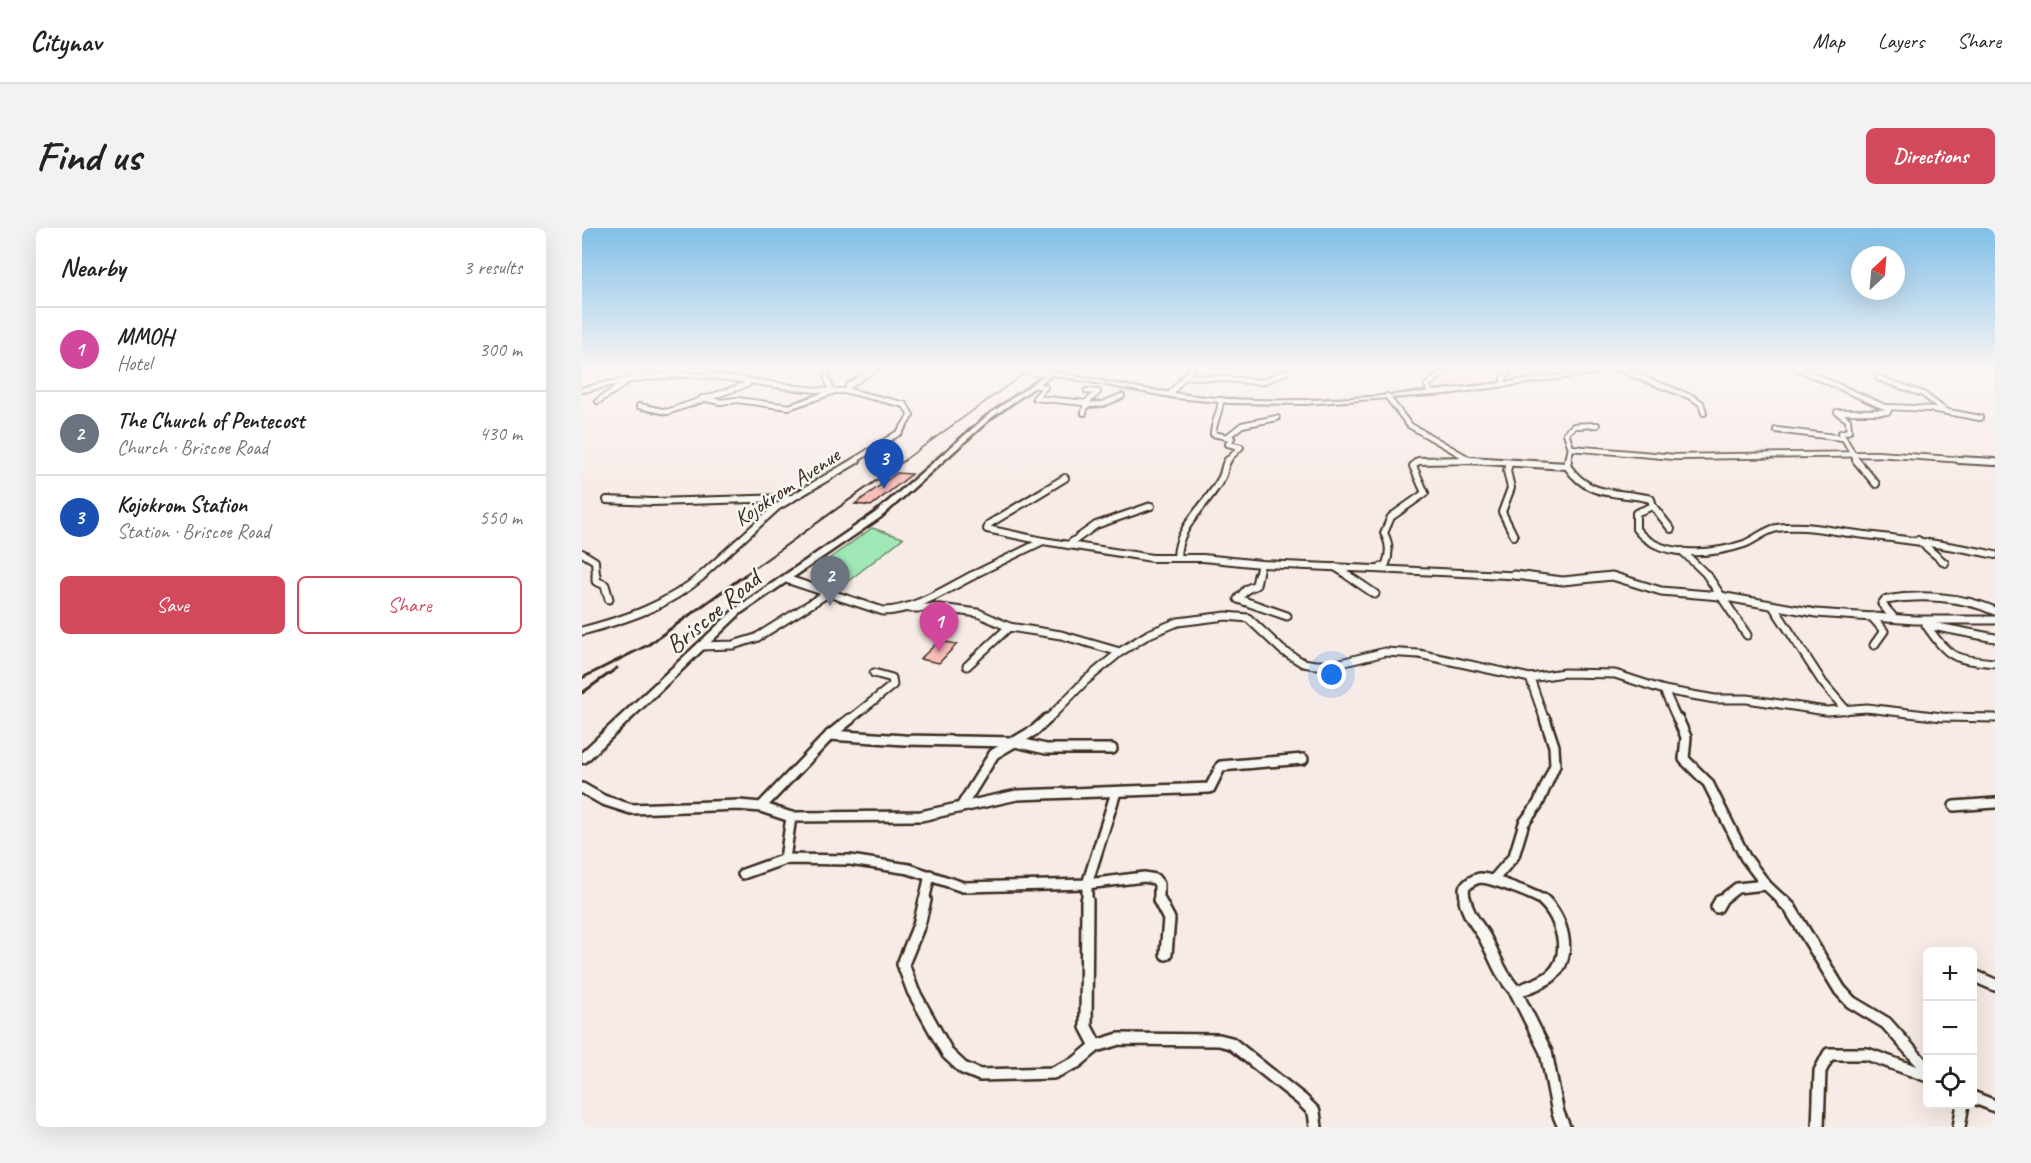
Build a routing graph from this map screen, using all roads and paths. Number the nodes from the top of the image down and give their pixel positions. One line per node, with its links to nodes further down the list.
1 (908, 410): 24 (street, Kojokrom Avenue)
2 (999, 410): 43 (street, Briscoe Road)
3 (1220, 410): 14 (street)
4 (1398, 410): 18 (street)
5 (1703, 410): 9 (street)
6 (1889, 410): 15 (street)
7 (1930, 410): 8 (street)
8 (1945, 411): 11 (street)
9 (1704, 413)
10 (1277, 418): 14 (street)
11 (1980, 418)
12 (1597, 425): 16 (street)
13 (1776, 430): 15 (street)
14 (1227, 437): 38 (street)
15 (1843, 438): 17 (street)
16 (1571, 448): 17 (street); 21 (street)
17 (1851, 454): 19 (street); 23 (street)
18 (1469, 460): 20 (street); 42 (street)
19 (1995, 462)
20 (1509, 463): 21 (street); 29 (street)
21 (1568, 466): 27 (street)
22 (1065, 478): 31 (street)
23 (1876, 484)
24 (792, 498): 25 (street); 58 (street, Kojokrom Avenue)
25 (607, 500)
26 (1150, 506): 32 (street)
27 (1653, 506): 28 (street); 34 (street)
28 (1671, 529)
29 (1514, 536)
30 (1917, 539): 34 (street); 35 (street); 39 (street)
31 (1043, 541): 32 (street); 49 (street)
32 (1068, 545): 38 (street)
33 (1995, 547): 35 (street)
34 (1682, 551): 46 (street)
35 (1978, 551): 37 (street)
36 (582, 553): 47 (street)
37 (1995, 555)
38 (1177, 558): 40 (street)
39 (1946, 563)
40 (1261, 564): 41 (street); 51 (street)
41 (1335, 567): 42 (street); 45 (street)
42 (1379, 567): 46 (street)
43 (786, 579): 44 (street); 62 (street, Briscoe Road)
44 (828, 593): 49 (street); 62 (street)
45 (1375, 594)
46 (1720, 596): 48 (street); 59 (street)
47 (609, 599)
48 (1773, 606): 52 (street); 69 (street)
49 (905, 608): 57 (street)
50 (1995, 611): 53 (street)
51 (1287, 616)
52 (1872, 617): 53 (street); 61 (street)
53 (1894, 618): 54 (street)
54 (1914, 620): 55 (street); 56 (street)
55 (1995, 620)
56 (1926, 625): 60 (street); 64 (street)
57 (1009, 627): 63 (street); 65 (street)
58 (582, 631)
59 (1747, 635)
60 (1995, 638)
61 (1874, 645)
62 (701, 646): 74 (street, Briscoe Road)
63 (1120, 652): 67 (street); 72 (street)
64 (1995, 663)
65 (967, 666)
66 (874, 673): 71 (street)
67 (1530, 678): 68 (street); 86 (street)
68 (1664, 690): 69 (street); 88 (street)
69 (1846, 710): 70 (street)
70 (1995, 718)
71 (830, 735): 72 (street); 80 (street)
72 (1015, 742): 73 (street); 81 (street)
73 (1112, 749)
74 (582, 759)
75 (1303, 759): 77 (street)
76 (582, 788): 80 (street)
77 (1116, 792): 81 (street); 87 (street)
78 (1995, 803): 79 (street)
79 (1954, 806)
80 (761, 807): 82 (street)
81 (961, 807): 82 (street)
82 (791, 817): 83 (street)
83 (785, 859): 84 (street); 85 (street)
84 (743, 874)
85 (930, 875): 87 (street); 94 (street)
86 (1494, 879): 93 (street); 93 (street)
87 (1088, 884): 90 (street); 94 (street)
88 (1766, 885): 89 (street); 95 (street)
89 (1717, 907)
90 (1167, 954)
91 (1977, 977): 92 (street)
92 (1995, 985)
93 (1516, 992): 101 (street)
94 (1095, 1046): 100 (street)
95 (1923, 1064)
96 (1923, 1074): 102 (street)
97 (1977, 1099): 98 (street)
98 (1995, 1106)
99 (1963, 1109): 103 (street)
100 (1316, 1127)
101 (1564, 1127)
102 (1818, 1127)
103 (1959, 1127)

